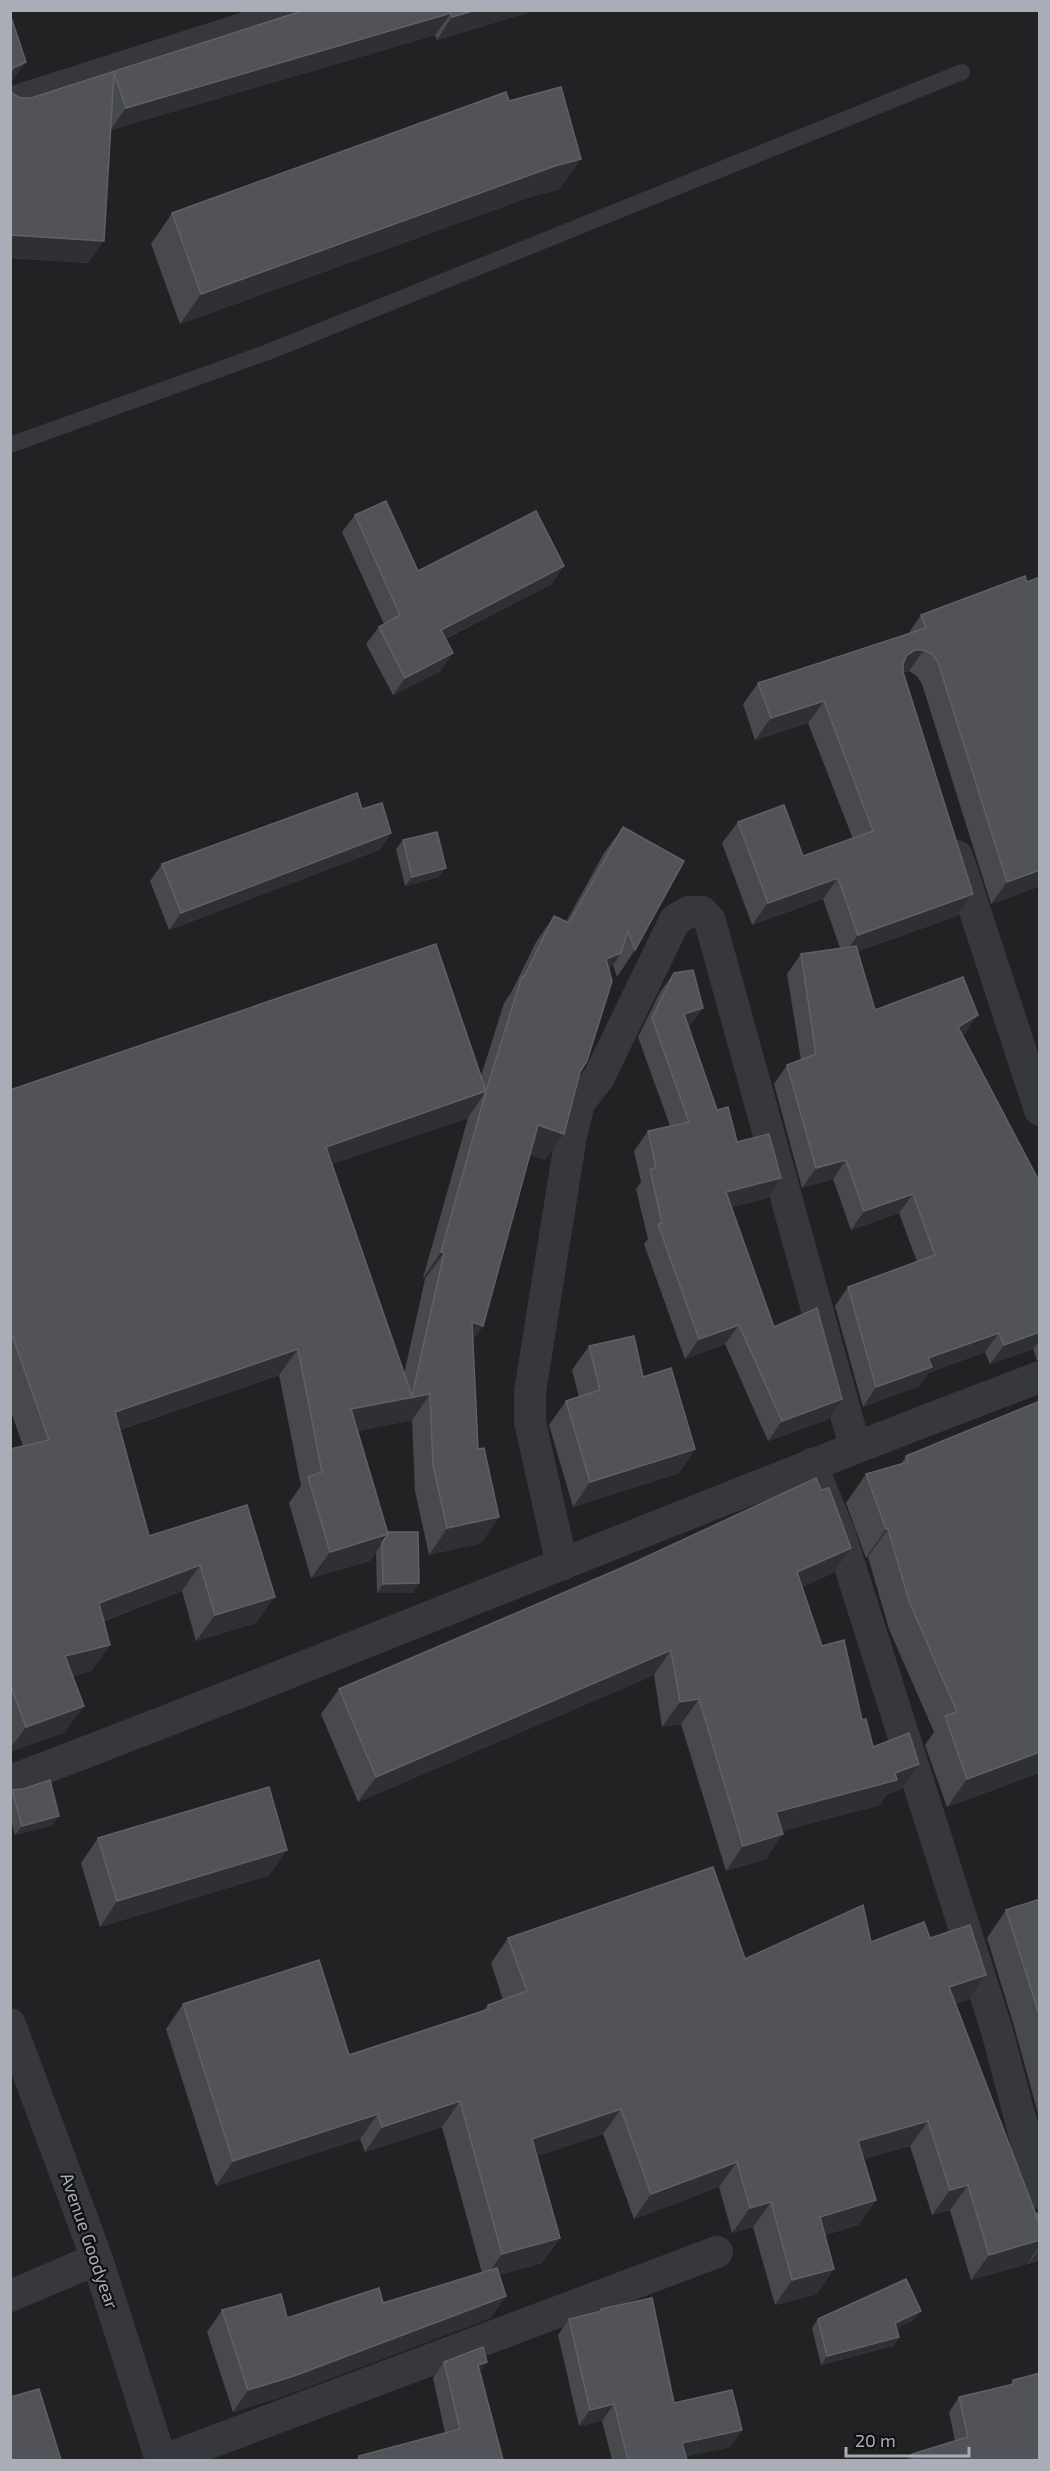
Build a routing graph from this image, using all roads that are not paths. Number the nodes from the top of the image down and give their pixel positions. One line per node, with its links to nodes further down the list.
1 (302, 10): 3 (street)
2 (962, 72): 4 (lane)
3 (10, 103)
4 (10, 446)
5 (948, 830): 6 (street)
6 (1040, 1110)
7 (1040, 1377): 8 (street)
8 (855, 1447): 9 (street); 10 (street)
9 (811, 1464): 10 (street); 13 (street)
10 (562, 1565): 11 (street)
11 (10, 1781)
12 (10, 2024): 15 (street, Avenue Goodyear)
13 (1040, 2193)
14 (717, 2253): 17 (street)
15 (97, 2259): 16 (street); 17 (street, Avenue Goodyear)
16 (10, 2296)
17 (163, 2460)

